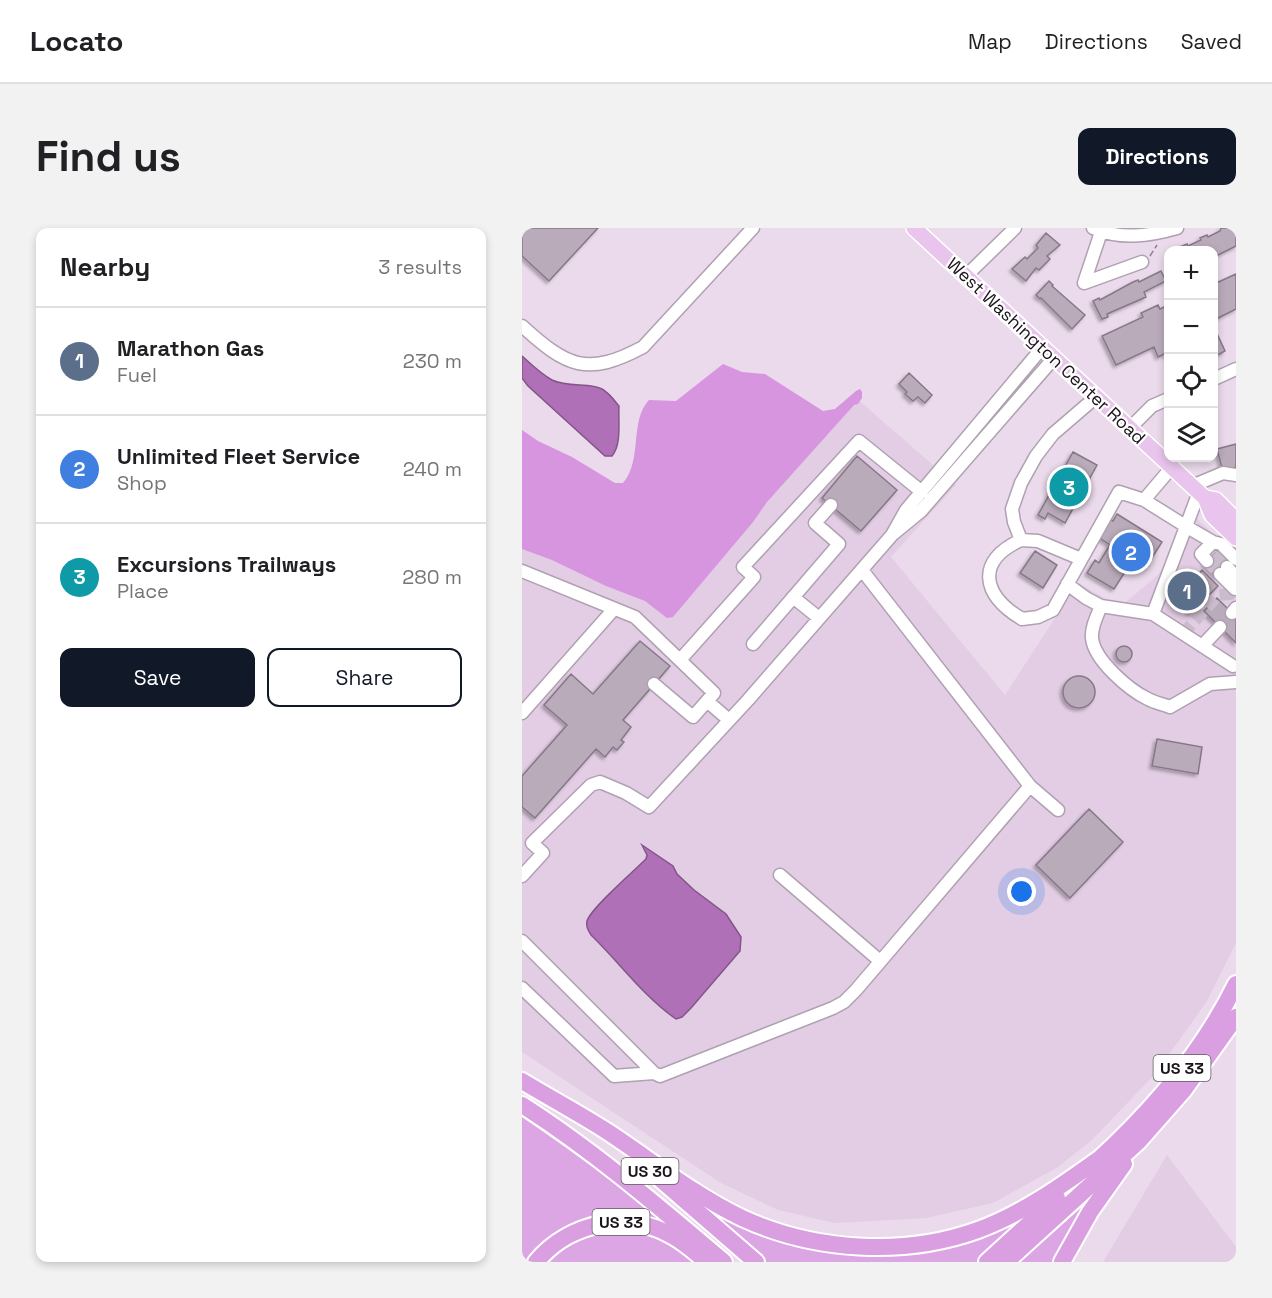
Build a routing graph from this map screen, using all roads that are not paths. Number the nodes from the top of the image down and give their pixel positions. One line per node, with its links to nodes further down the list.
1 (753, 228): 8 (street)
2 (914, 228): 7 (main road, West Washington Center Road)
3 (1015, 228): 7 (street)
4 (1177, 228): 5 (street)
5 (1097, 230): 6 (street)
6 (1142, 262)
7 (966, 276): 9 (main road, West Washington Center Road)
8 (522, 326)
9 (1048, 353): 12 (main road, West Washington Center Road); 17 (street); 23 (street)
10 (1236, 369): 11 (street)
11 (1218, 377)
12 (1096, 397): 14 (main road, West Washington Center Road); 25 (street)
13 (1164, 401): 14 (street)
14 (1130, 428): 15 (main road, West Washington Center Road)
15 (1172, 467): 18 (main road, West Washington Center Road); 19 (street)
16 (1236, 475): 18 (street)
17 (922, 492): 23 (street); 40 (street)
18 (1199, 492): 21 (main road, West Washington Center Road); 22 (street); 24 (main road, West Washington Center Road)
19 (1144, 500): 22 (street); 26 (street)
20 (831, 506): 32 (street)
21 (1236, 520)
22 (1187, 527): 27 (street); 35 (street)
23 (892, 535): 28 (street)
24 (1236, 538)
25 (1021, 540): 26 (street); 30 (street)
26 (1082, 559): 30 (street)
27 (1227, 567): 31 (street)
28 (862, 570): 36 (street); 47 (street)
29 (522, 571): 34 (street)
30 (1067, 584): 33 (street)
31 (1236, 586)
32 (794, 597): 36 (street); 38 (street)
33 (1101, 606): 35 (street); 42 (street)
34 (614, 609): 40 (street); 45 (street)
35 (1153, 614): 39 (street)
36 (819, 618): 46 (street)
37 (1220, 627): 39 (street)
38 (753, 644)
39 (1202, 646): 41 (street)
40 (680, 660): 44 (street)
41 (1234, 663): 42 (street)
42 (1236, 682)
43 (654, 684): 44 (street)
44 (707, 701): 46 (street)
45 (522, 713)
46 (729, 720): 50 (street)
47 (1030, 786): 48 (street); 52 (street)
48 (1058, 810)
49 (780, 875): 52 (street)
50 (522, 876)
51 (522, 940): 56 (street)
52 (880, 961): 56 (street)
53 (1236, 984): 61 (highway, US 33)
54 (522, 988): 56 (street)
55 (1236, 1017): 60 (highway, US 33)
56 (654, 1073)
57 (522, 1081): 58 (highway, US 30)
58 (537, 1090): 61 (highway); 65 (highway, US 30)
59 (522, 1105): 64 (highway, US 30)
60 (1139, 1141): 67 (highway); 68 (highway, US 33)
61 (1103, 1156): 66 (highway, US 33)
62 (536, 1262): 63 (highway, US 33)
63 (707, 1262)
64 (724, 1262)
65 (756, 1262)
66 (987, 1262)
67 (1006, 1262)
68 (1062, 1262)

